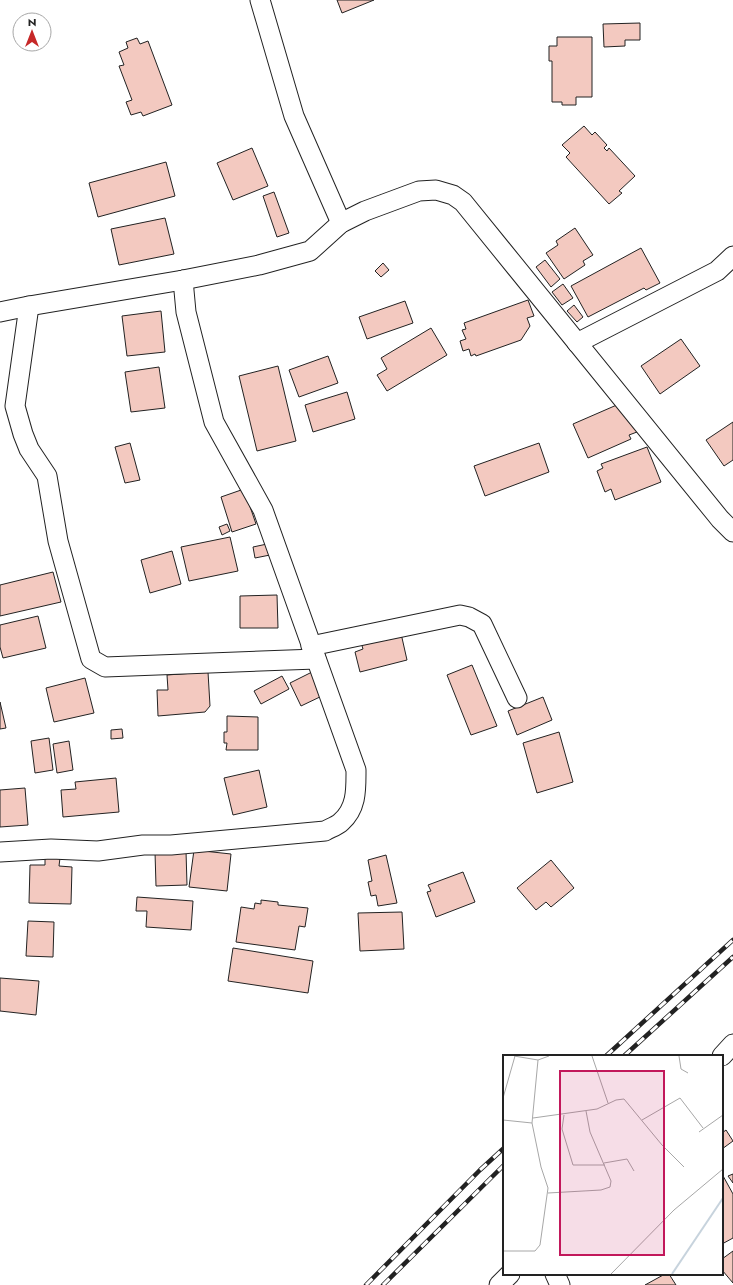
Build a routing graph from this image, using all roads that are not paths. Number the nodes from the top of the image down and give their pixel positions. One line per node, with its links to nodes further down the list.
1 (260, 0): 2 (street)
2 (341, 223): 4 (street); 7 (street)
3 (733, 256): 7 (street)
4 (183, 280): 5 (street); 9 (street)
5 (29, 306): 6 (street); 9 (street)
6 (0, 312)
7 (577, 343): 8 (street)
8 (733, 532)
9 (314, 653): 10 (street); 11 (street)
10 (517, 698)
11 (0, 852)
12 (733, 1044): 13 (street)
13 (723, 1055)
14 (509, 1275): 16 (street)
15 (555, 1275): 17 (street)
16 (498, 1285)
17 (560, 1285)

